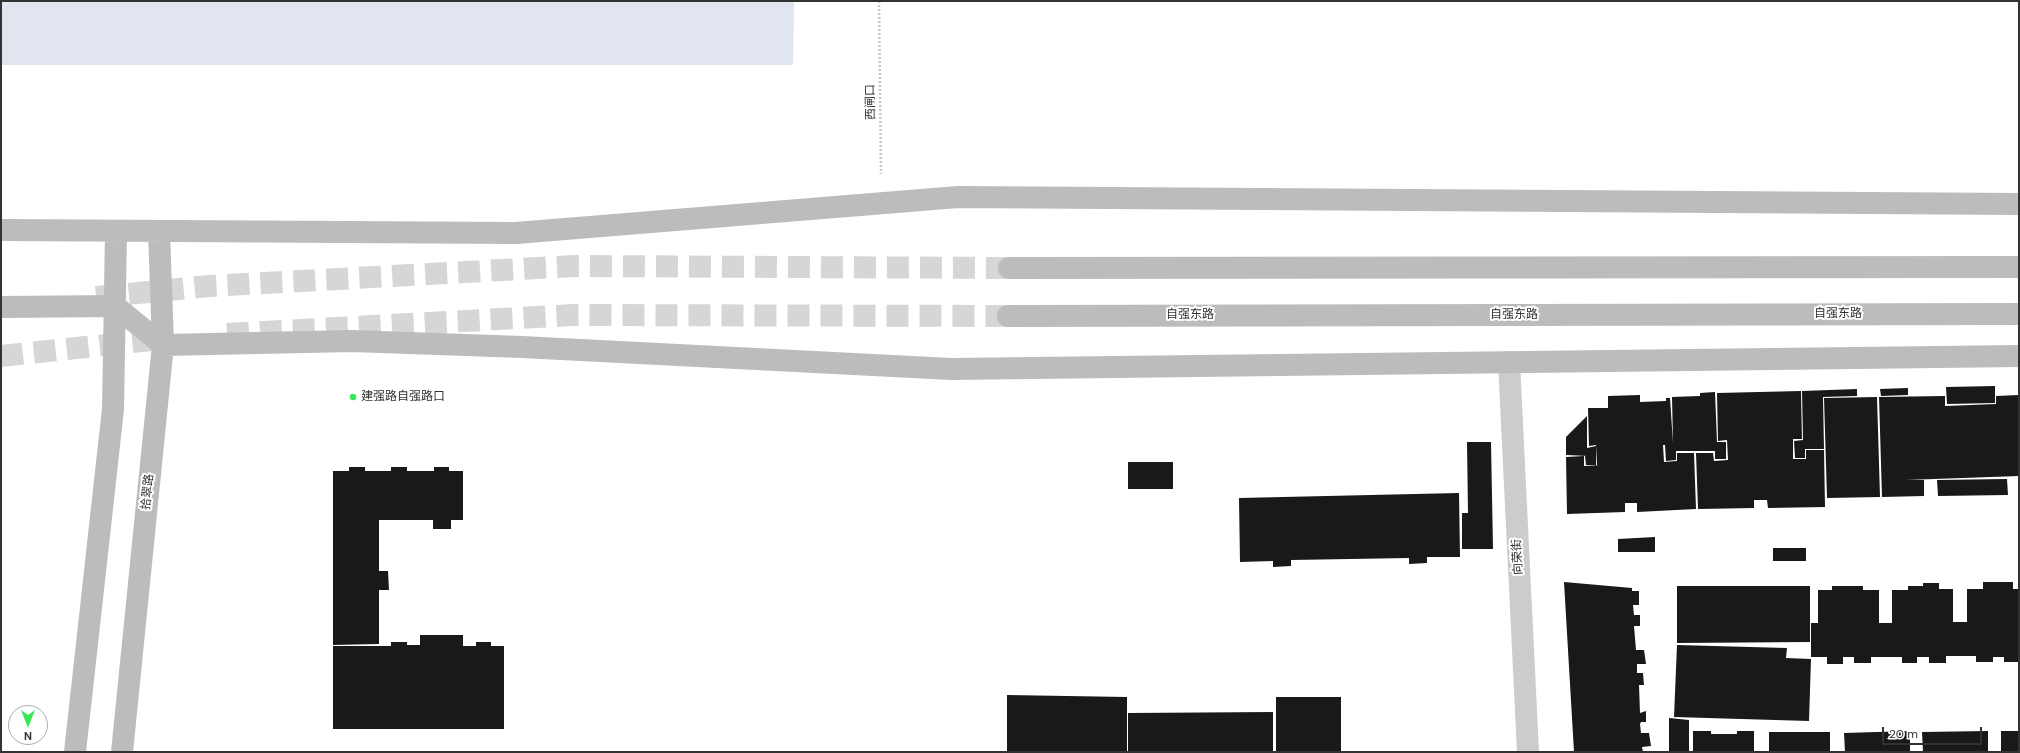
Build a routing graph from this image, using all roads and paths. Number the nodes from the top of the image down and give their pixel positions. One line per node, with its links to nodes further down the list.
1 (879, 1): 2 (path, 西闸口)
2 (881, 203): 3 (main road); 5 (main road)
3 (2019, 204)
4 (1, 230): 6 (main road)
5 (159, 231): 6 (main road); 13 (main road, 拾翠路)
6 (116, 232): 9 (main road)
7 (2019, 267): 8 (main road)
8 (1009, 268)
9 (115, 306): 10 (main road); 13 (main road); 16 (main road)
10 (1, 307)
11 (2019, 314): 12 (main road, 自强东路)
12 (1008, 316)
13 (163, 345): 15 (main road); 17 (main road, 拾翠路)
14 (2019, 356): 15 (main road)
15 (1509, 362): 18 (street, 向荣街)
16 (75, 752)
17 (122, 752)
18 (1528, 752)

